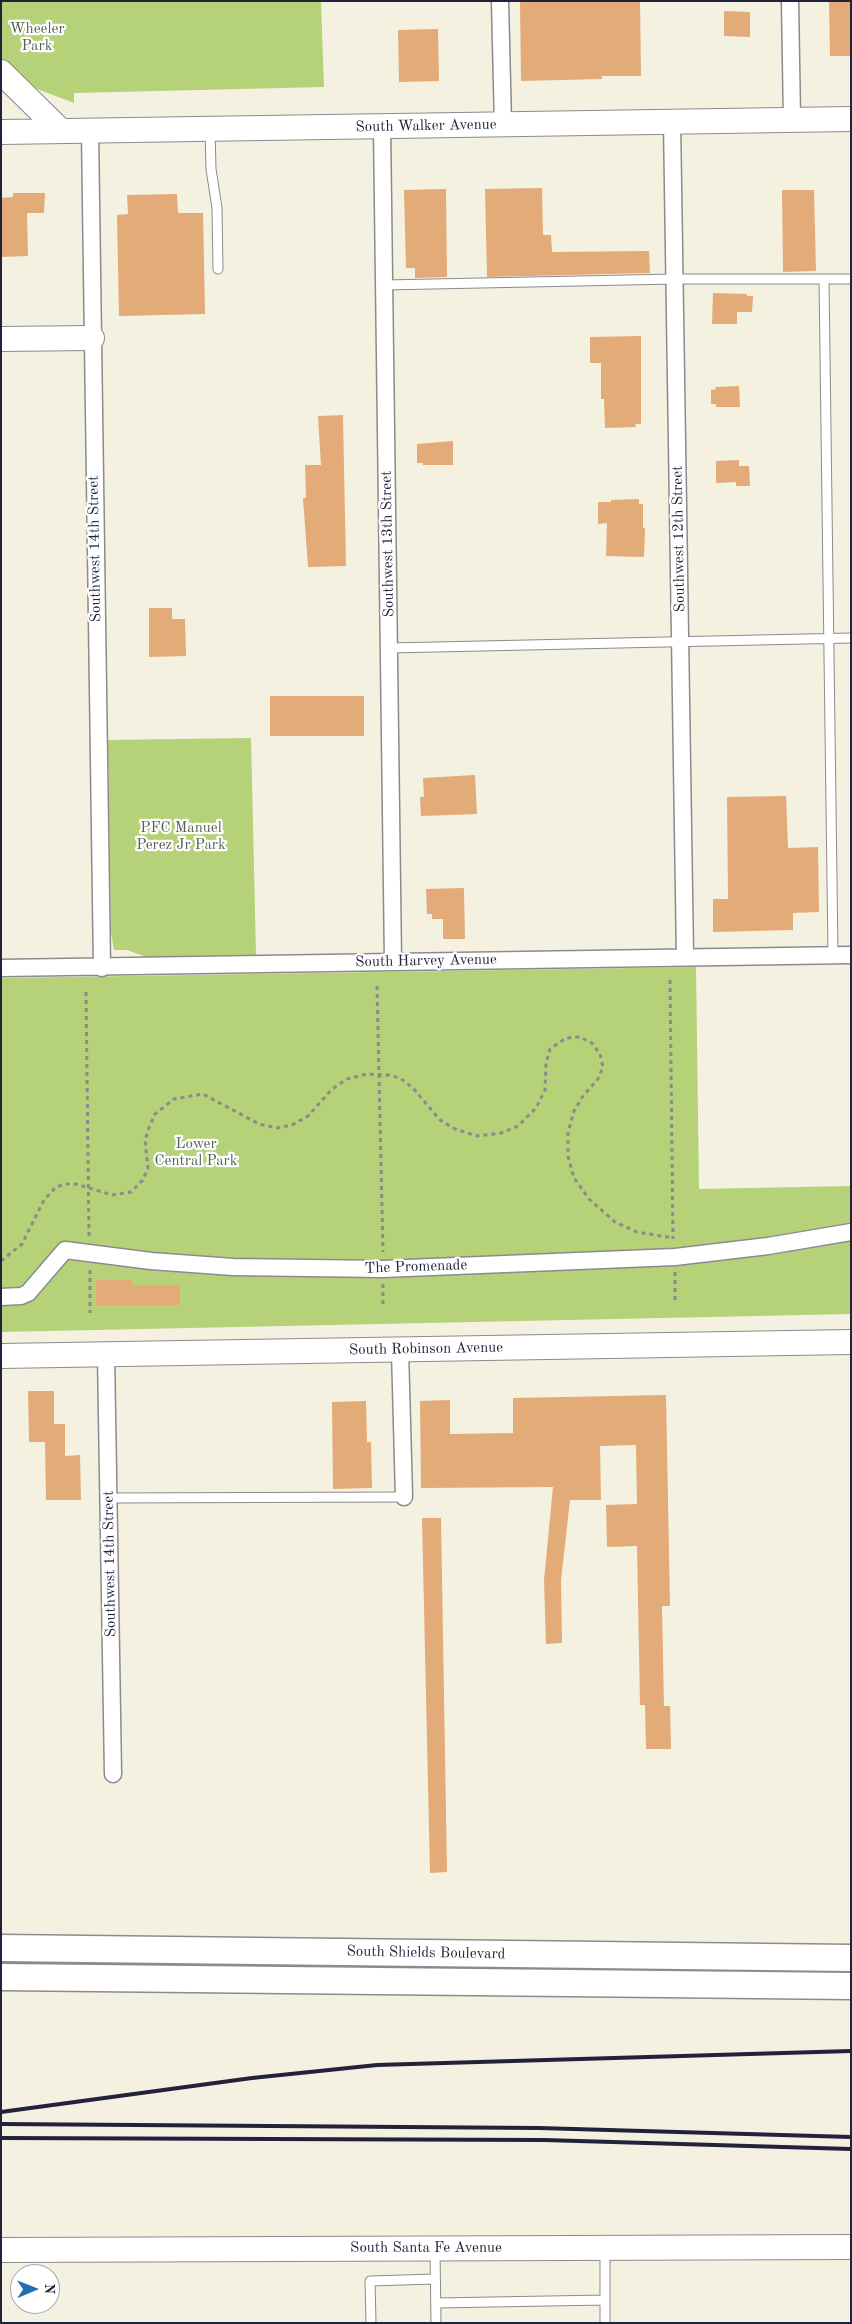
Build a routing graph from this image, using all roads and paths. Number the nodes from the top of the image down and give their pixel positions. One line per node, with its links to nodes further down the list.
1 (500, 1): 7 (street)
2 (790, 1): 5 (street)
3 (1, 72): 10 (main road)
4 (851, 119): 5 (main road, South Walker Avenue)
5 (792, 120): 6 (main road, South Walker Avenue)
6 (672, 121): 7 (main road, South Walker Avenue); 15 (street, Southwest 12th Street)
7 (503, 125): 8 (main road, South Walker Avenue)
8 (382, 126): 9 (main road, South Walker Avenue); 17 (street, Southwest 13th Street)
9 (210, 129): 11 (main road, South Walker Avenue); 13 (lane)
10 (61, 131): 11 (main road, South Walker Avenue); 12 (main road, South Walker Avenue)
11 (90, 131): 18 (street, Southwest 14th Street)
12 (1, 132)
13 (218, 269)
14 (851, 278): 16 (lane)
15 (675, 279): 16 (lane); 17 (lane); 22 (street, Southwest 12th Street)
16 (824, 280): 20 (lane)
17 (384, 286): 23 (street, Southwest 13th Street)
18 (92, 338): 19 (main road); 29 (street, Southwest 14th Street)
19 (1, 339)
20 (829, 638): 21 (lane); 22 (lane); 25 (lane)
21 (851, 638)
22 (680, 640): 23 (lane); 26 (street, Southwest 12th Street)
23 (389, 648): 27 (street, Southwest 13th Street)
24 (851, 954): 25 (street, South Harvey Avenue)
25 (833, 955): 26 (street, South Harvey Avenue)
26 (685, 957): 27 (street, South Harvey Avenue)
27 (393, 962): 29 (street, South Harvey Avenue)
28 (1, 968): 29 (street, South Harvey Avenue)
29 (102, 968)
30 (670, 980): 36 (path)
31 (377, 986): 33 (path)
32 (86, 992): 34 (path)
33 (379, 1074): 34 (path); 36 (path); 40 (path)
34 (88, 1187): 37 (path); 39 (path)
35 (851, 1232): 38 (street, The Promenade)
36 (673, 1238): 38 (path)
37 (89, 1254): 40 (street, The Promenade); 41 (street, The Promenade); 44 (path)
38 (675, 1257): 40 (street, The Promenade); 42 (path)
39 (1, 1261)
40 (383, 1269): 43 (path)
41 (1, 1296)
42 (675, 1302)
43 (383, 1307)
44 (90, 1313)
45 (851, 1342): 46 (main road, South Robinson Avenue)
46 (400, 1350): 47 (main road, South Robinson Avenue); 49 (street)
47 (106, 1354): 48 (main road, South Robinson Avenue); 50 (street, Southwest 14th Street)
48 (1, 1356)
49 (404, 1497): 50 (lane)
50 (109, 1498): 51 (street, Southwest 14th Street)
51 (113, 1774)
52 (1, 1948): 53 (main road, South Shields Boulevard)
53 (851, 1958)
54 (1, 1977): 55 (main road, South Shields Boulevard)
55 (851, 1986)
56 (435, 2248): 57 (main road, South Santa Fe Avenue); 59 (main road, South Santa Fe Avenue); 60 (lane)
57 (605, 2248): 58 (main road, South Santa Fe Avenue); 61 (lane)
58 (851, 2248)
59 (1, 2250)
60 (435, 2279): 62 (lane); 63 (lane)
61 (605, 2300): 62 (lane); 65 (lane)
62 (436, 2303): 64 (lane)
63 (370, 2323)
64 (436, 2323)
65 (605, 2323)

